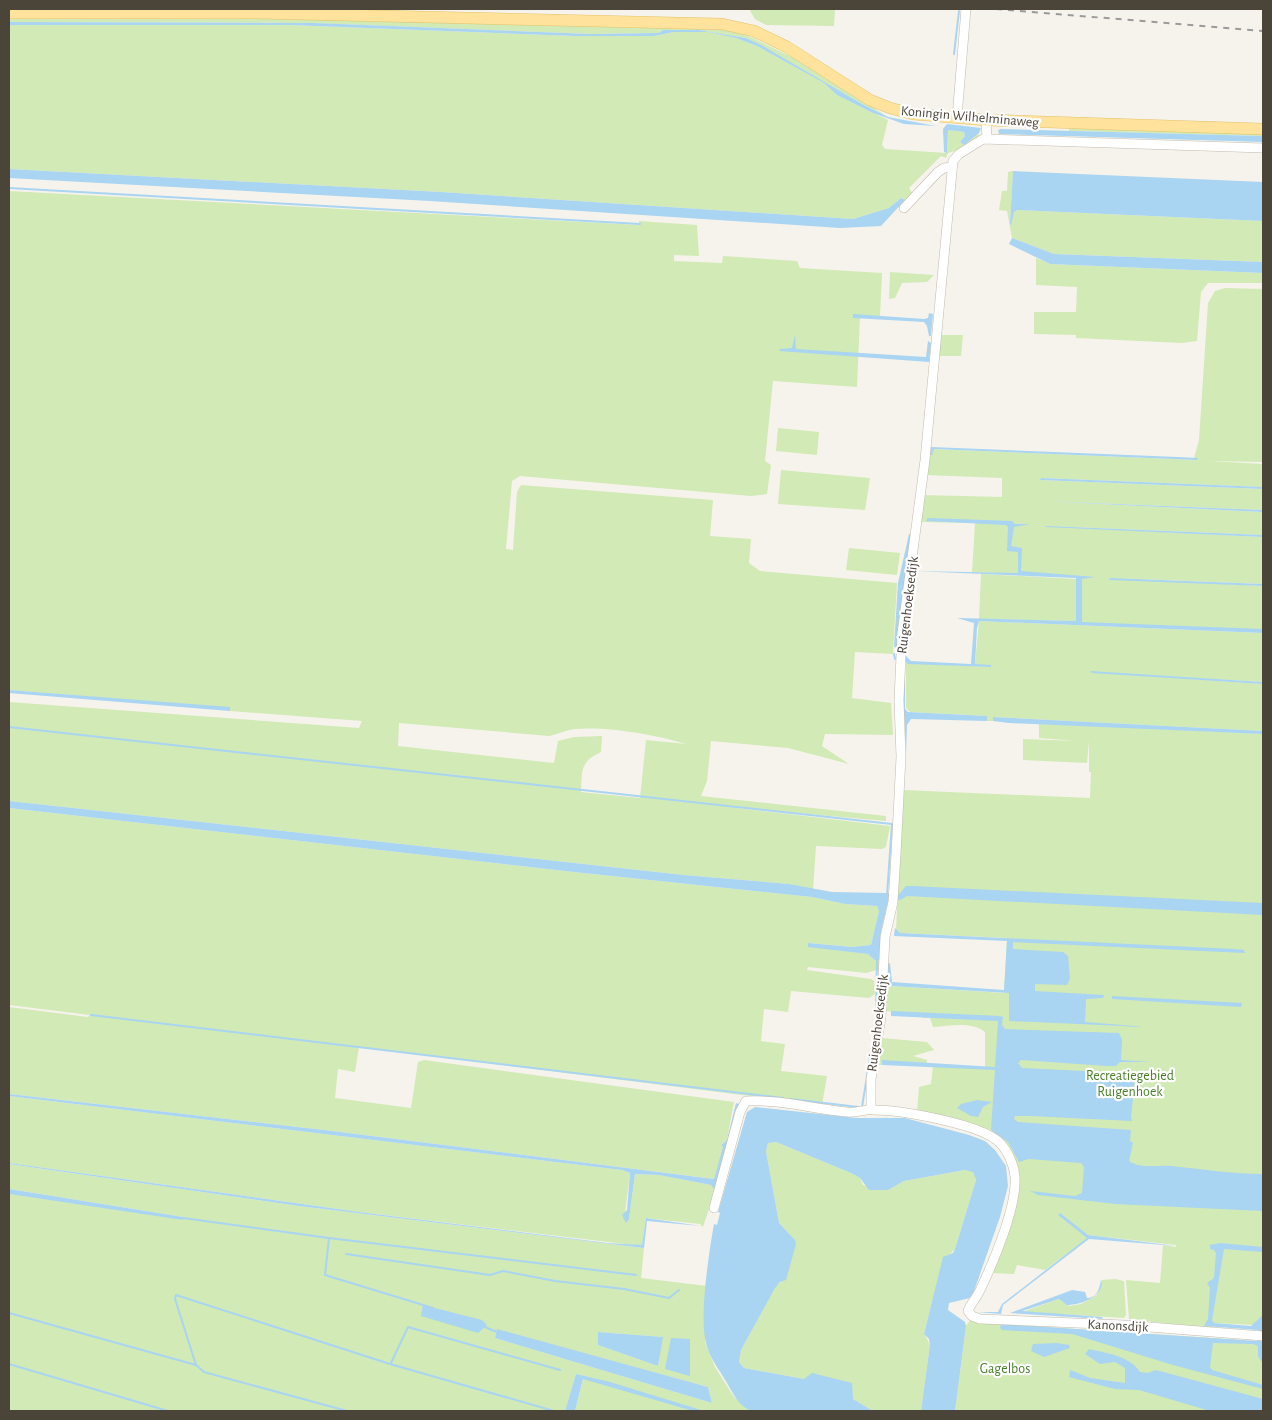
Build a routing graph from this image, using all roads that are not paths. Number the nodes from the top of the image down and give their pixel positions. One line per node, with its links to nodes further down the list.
1 (966, 9): 3 (street)
2 (9, 12): 3 (main road, Koningin Wilhelminaweg)
3 (957, 116): 4 (main road, Koningin Wilhelminaweg)
4 (986, 120): 5 (main road, Koningin Wilhelminaweg); 6 (street)
5 (1263, 129)
6 (987, 139): 7 (street, Koningin Wilhelminaweg); 8 (street)
7 (1263, 148)
8 (952, 167): 9 (street); 10 (street, Ruigenhoeksedijk)
9 (904, 208)
10 (871, 1109): 11 (street); 12 (street, Kanonsdijk)
11 (714, 1208)
12 (1262, 1336)

